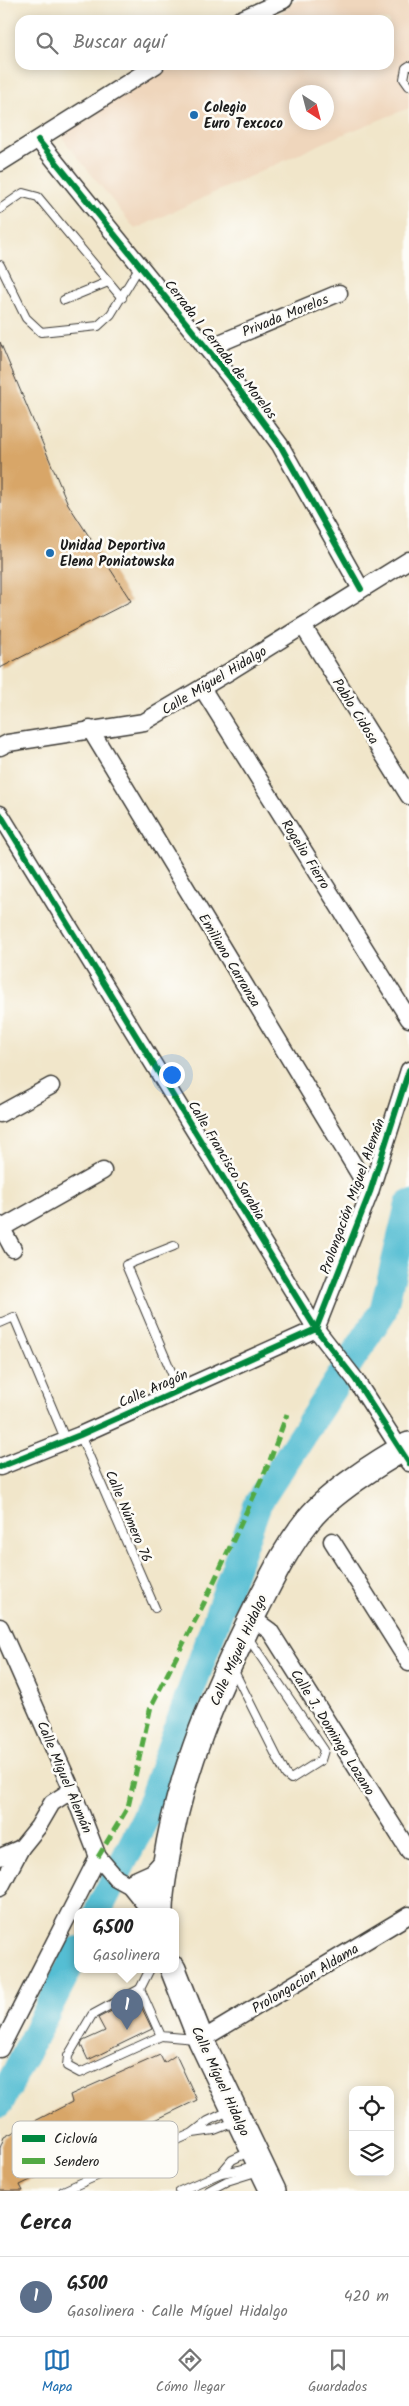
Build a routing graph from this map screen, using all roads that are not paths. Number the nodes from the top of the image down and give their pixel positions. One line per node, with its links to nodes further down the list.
1 (284, 0): 2 (street)
2 (250, 15)
3 (409, 66): 5 (lane)
4 (148, 70): 6 (street)
5 (409, 86)
6 (38, 140): 7 (street); 10 (street, Cerrada 1 Cerrada de Morelos)
7 (0, 163)
8 (0, 209): 11 (lane)
9 (0, 265): 13 (lane)
10 (140, 266): 13 (lane); 15 (street, Cerrada 1 Cerrada de Morelos)
11 (108, 282): 13 (lane); 14 (lane)
12 (339, 293): 15 (street, Privada Morelos)
13 (122, 298)
14 (64, 300)
15 (204, 346): 17 (street, Cerrada 1 Cerrada de Morelos)
16 (409, 560): 17 (street, Calle Míguel Hidalgo)
17 (362, 589): 18 (street, Calle Míguel Hidalgo)
18 (303, 626): 19 (street, Calle Míguel Hidalgo); 22 (street, Pablo Cidosa)
19 (202, 688): 20 (street, Calle Míguel Hidalgo); 24 (street, Rogelio Fierro)
20 (90, 729): 21 (street, Calle Míguel Hidalgo); 29 (street, Emiliano Carranza)
21 (0, 747)
22 (409, 796)
23 (0, 814): 34 (street, Calle Francisco Sarabia)
24 (409, 1020)
25 (409, 1070): 29 (street, Prolongación Miguel Alemán)
26 (51, 1086): 27 (street)
27 (0, 1114)
28 (103, 1172): 30 (street)
29 (370, 1192): 34 (street, Prolongación Miguel Alemán)
30 (1, 1226): 32 (street)
31 (174, 1246): 35 (lane)
32 (13, 1249)
33 (0, 1323): 36 (lane, Calle Número 76)
34 (321, 1335): 35 (street, Calle Aragón); 37 (street, Calle Francisco Sarabia)
35 (179, 1390): 36 (street, Calle Aragón)
36 (73, 1438): 38 (street, Calle Aragón); 40 (lane, Calle Número 76)
37 (406, 1452): 41 (main road, Calle Míguel Hidalgo)
38 (0, 1467)
39 (332, 1540): 43 (street)
40 (155, 1608)
41 (248, 1625): 44 (main road, Calle Míguel Hidalgo); 44 (lane); 47 (street, Calle J. Domingo Lozano)
42 (0, 1627): 45 (street, Calle Miguel Alemán)
43 (409, 1663)
44 (230, 1664): 50 (main road, Calle Míguel Hidalgo)
45 (72, 1790): 46 (street); 49 (street, Calle Miguel Alemán)
46 (21, 1848): 48 (street); 52 (street)
47 (409, 1851)
48 (0, 1857)
49 (103, 1863): 51 (street); 54 (street)
50 (165, 1865): 51 (main road); 53 (main road, Calle Míguel Hidalgo)
51 (131, 1884): 53 (main road)
52 (0, 1888)
53 (159, 1907)
54 (78, 1908)
55 (74, 1915): 62 (street)
56 (408, 1917): 61 (street, Prolongacion Aldama)
57 (148, 1973): 59 (lane)
58 (175, 1973): 61 (main road, Calle Míguel Hidalgo)
59 (140, 1989): 60 (lane); 60 (lane)
60 (161, 2036): 61 (lane)
61 (201, 2040): 63 (main road, Calle Míguel Hidalgo)
62 (0, 2048)
63 (237, 2114): 64 (lane); 64 (lane); 66 (main road, Calle Míguel Hidalgo)
64 (193, 2133): 65 (lane)
65 (178, 2140)
66 (262, 2169): 67 (lane); 67 (lane); 71 (lane)
67 (220, 2173): 70 (lane)
68 (93, 2178): 69 (lane)
69 (64, 2191)
70 (180, 2191)
71 (208, 2191)

